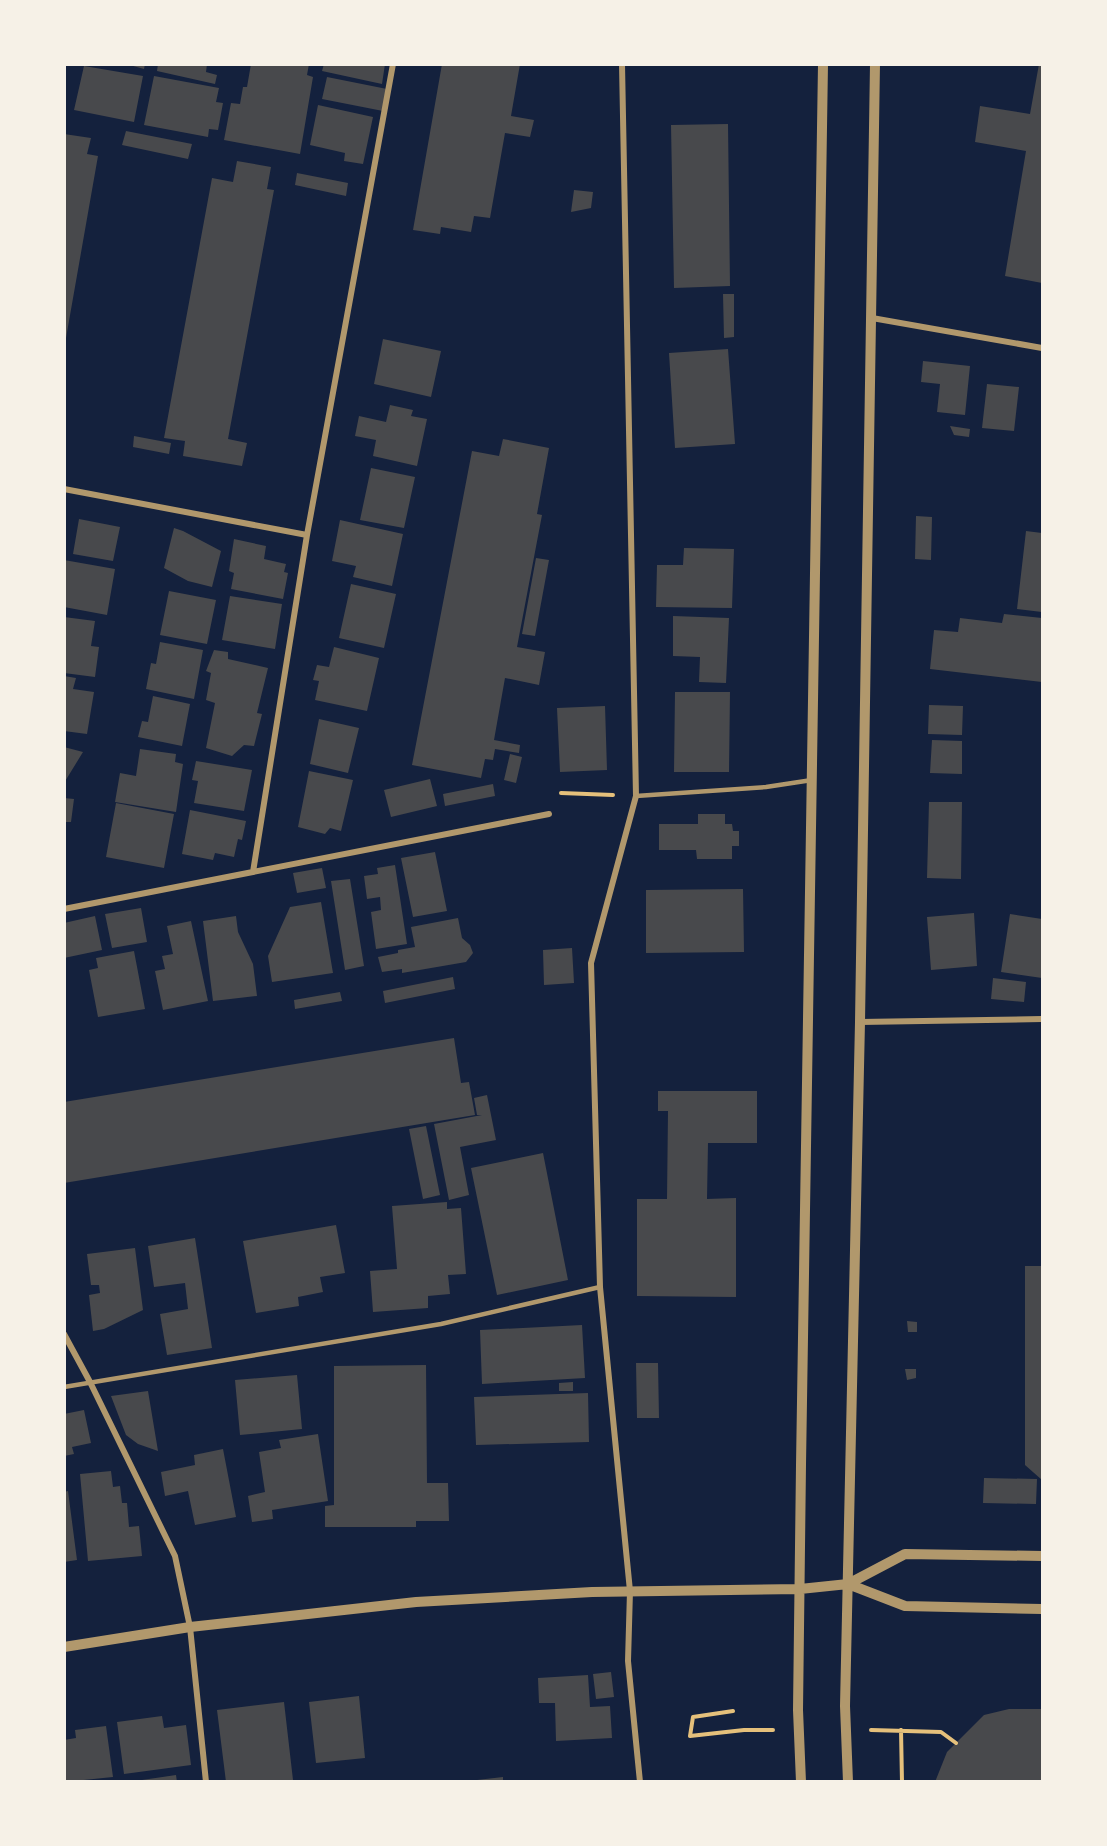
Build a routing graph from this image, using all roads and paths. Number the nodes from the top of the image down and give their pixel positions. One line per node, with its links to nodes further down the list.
1 (393, 64): 8 (street)
2 (622, 64): 10 (street)
3 (823, 64): 9 (street)
4 (875, 64): 5 (street)
5 (872, 318): 6 (street); 15 (street)
6 (1042, 348)
7 (64, 489): 8 (street)
8 (308, 535): 12 (street)
9 (812, 780): 10 (lane); 22 (street)
10 (636, 796): 11 (path); 16 (street)
11 (549, 814): 12 (street)
12 (253, 872): 13 (street)
13 (64, 909)
14 (1042, 1019): 15 (street)
15 (860, 1022): 21 (street)
16 (600, 1287): 18 (lane); 23 (street)
17 (64, 1334): 18 (street)
18 (90, 1382): 19 (lane); 25 (street)
19 (64, 1387)
20 (1042, 1556): 21 (street)
21 (848, 1584): 22 (street); 24 (street); 33 (street)
22 (800, 1589): 23 (street); 32 (street)
23 (630, 1591): 25 (street); 31 (street)
24 (1042, 1609)
25 (190, 1627): 26 (street); 30 (street)
26 (64, 1647)
27 (733, 1711): 28 (path)
28 (744, 1730)
29 (956, 1743): 34 (path)
30 (206, 1782)
31 (640, 1782)
32 (801, 1782)
33 (848, 1782)
34 (902, 1782)

